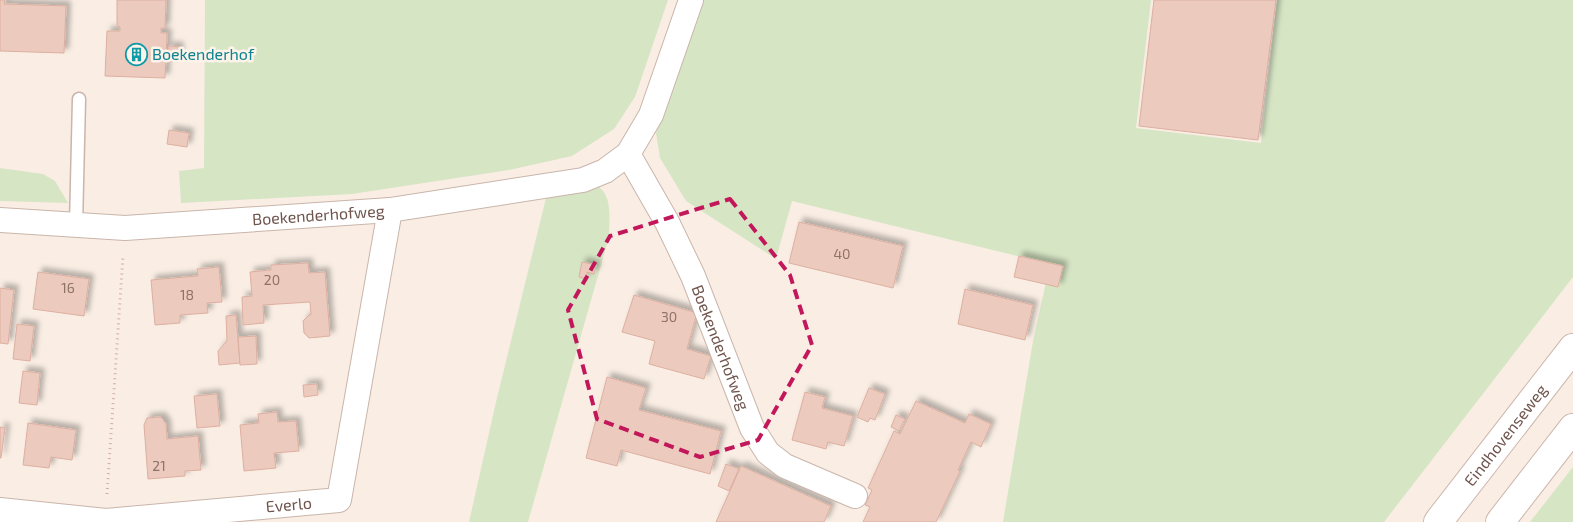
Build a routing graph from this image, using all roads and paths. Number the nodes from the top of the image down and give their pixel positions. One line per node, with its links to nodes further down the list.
1 (691, 0): 3 (street, Boekenderhofweg)
2 (79, 99): 6 (lane)
3 (628, 154): 4 (street, Boekenderhofweg); 10 (street, Boekenderhofweg)
4 (390, 210): 7 (street, Boekenderhofweg); 12 (street, Everlo)
5 (0, 220): 6 (street, Boekenderhofweg)
6 (76, 225): 7 (street, Boekenderhofweg)
7 (125, 228): 12 (path)
8 (1573, 348): 13 (main road, Eindhovenseweg)
9 (1573, 428): 14 (main road)
10 (855, 496)
11 (0, 510): 12 (street, Everlo)
12 (106, 521)
13 (1438, 522)
14 (1500, 522)

